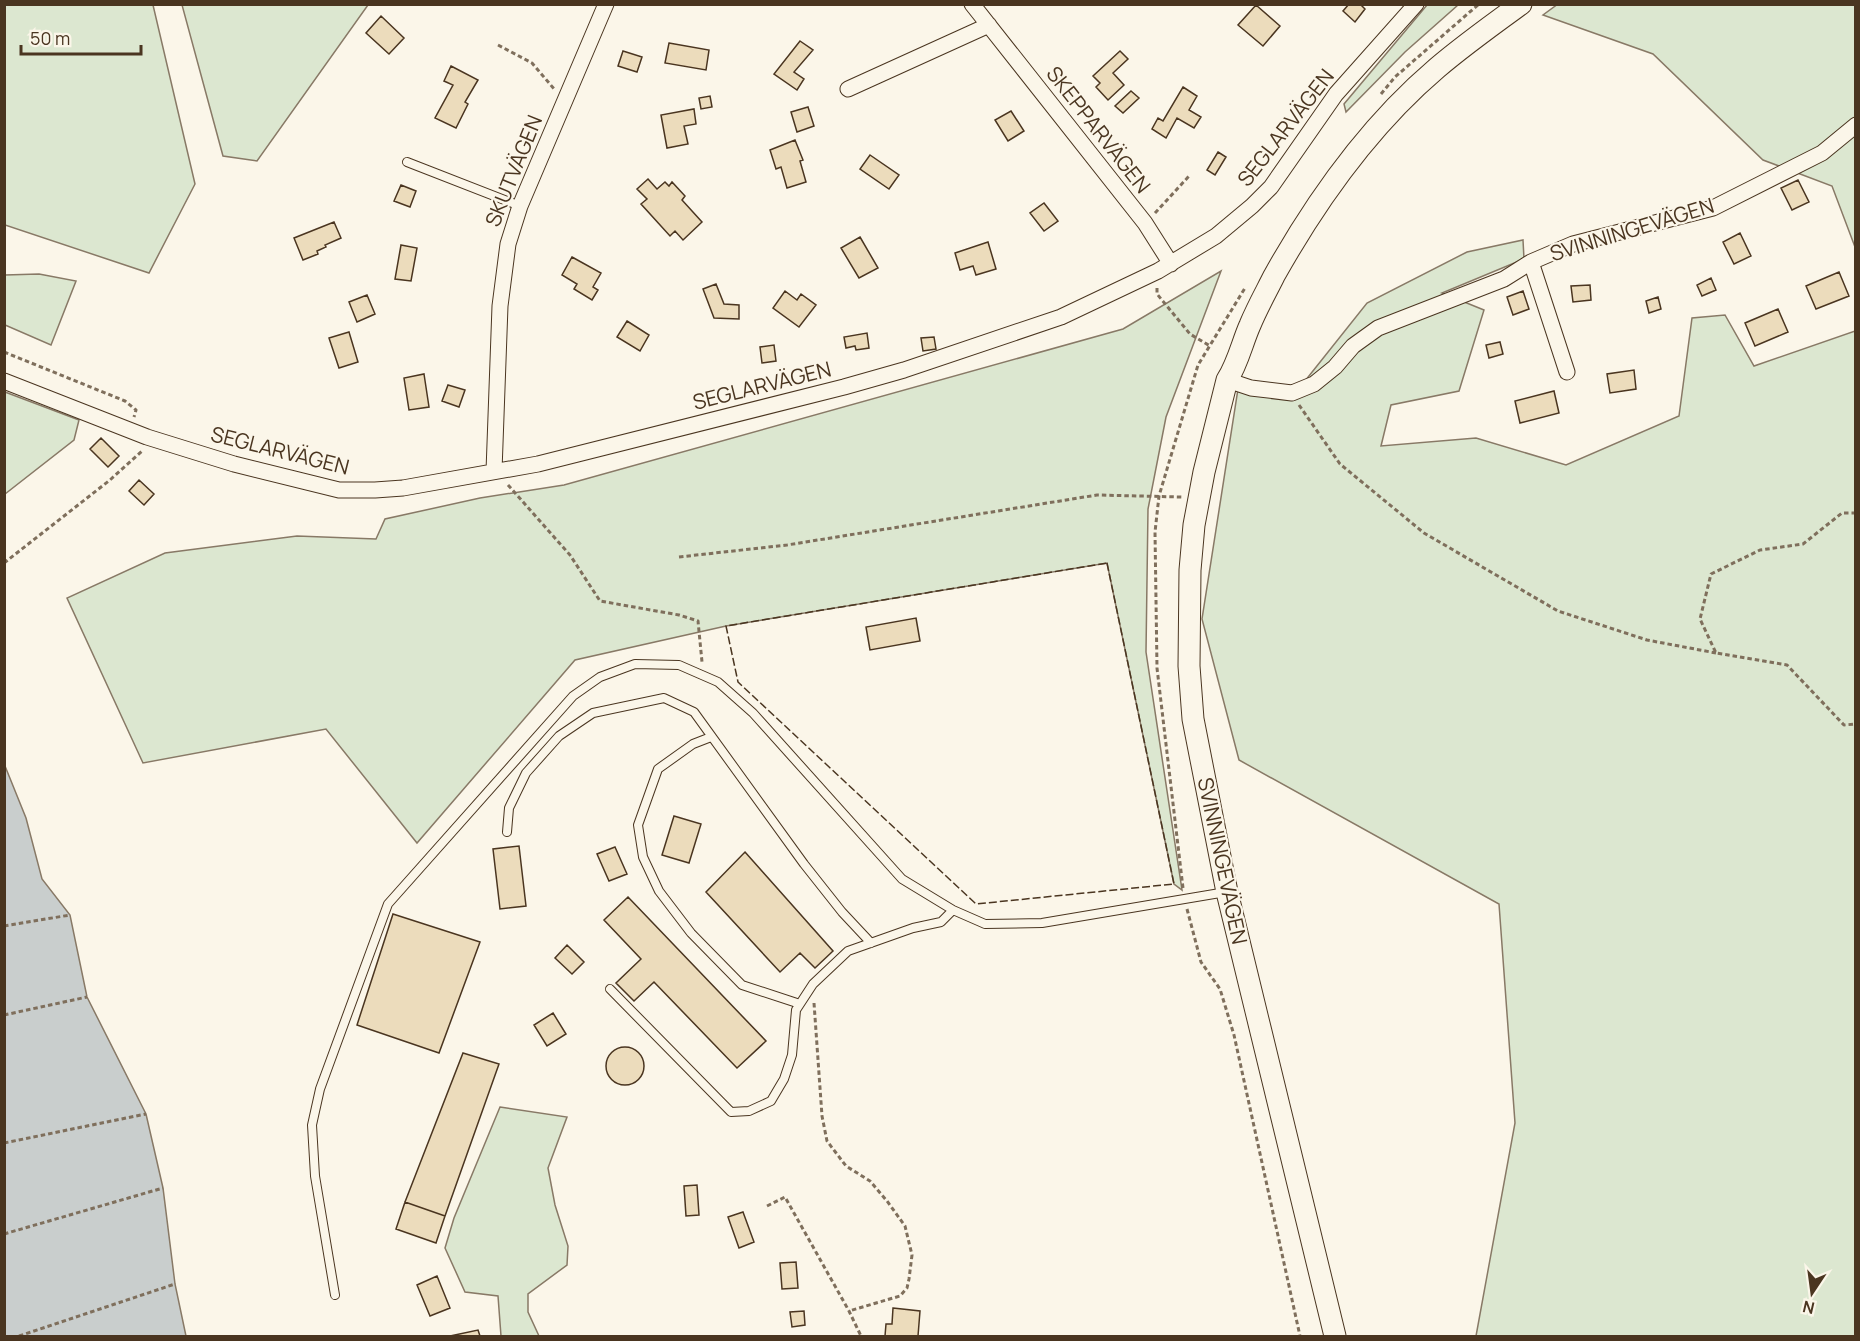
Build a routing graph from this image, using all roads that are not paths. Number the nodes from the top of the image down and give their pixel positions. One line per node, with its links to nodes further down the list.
1 (606, 4): 9 (street, SKUTVÄGEN)
2 (972, 4): 5 (street, SKEPPARVÄGEN)
3 (1416, 4): 11 (street, SEGLARVÄGEN)
4 (1521, 4): 13 (main road, SVINNINGEVÄGEN)
5 (989, 25): 6 (street); 11 (street, SKEPPARVÄGEN)
6 (848, 88)
7 (1856, 125): 10 (street, SVINNINGEVÄGEN)
8 (407, 162): 9 (lane)
9 (520, 206): 15 (street, SKUTVÄGEN)
10 (1531, 262): 12 (street, SVINNINGEVÄGEN); 13 (street, SVINNINGEVÄGEN)
11 (1164, 267): 15 (street, SEGLARVÄGEN)
12 (1567, 372)
13 (1227, 380): 18 (main road, SVINNINGEVÄGEN)
14 (4, 381): 15 (street, SEGLARVÄGEN)
15 (494, 471)
16 (711, 737): 17 (lane); 20 (lane); 22 (lane)
17 (507, 832)
18 (1227, 892): 19 (lane); 24 (main road, SVINNINGEVÄGEN)
19 (953, 910): 20 (lane); 23 (lane)
20 (871, 943): 22 (lane)
21 (610, 989): 22 (lane)
22 (800, 1004)
23 (335, 1295)
24 (1335, 1336)

